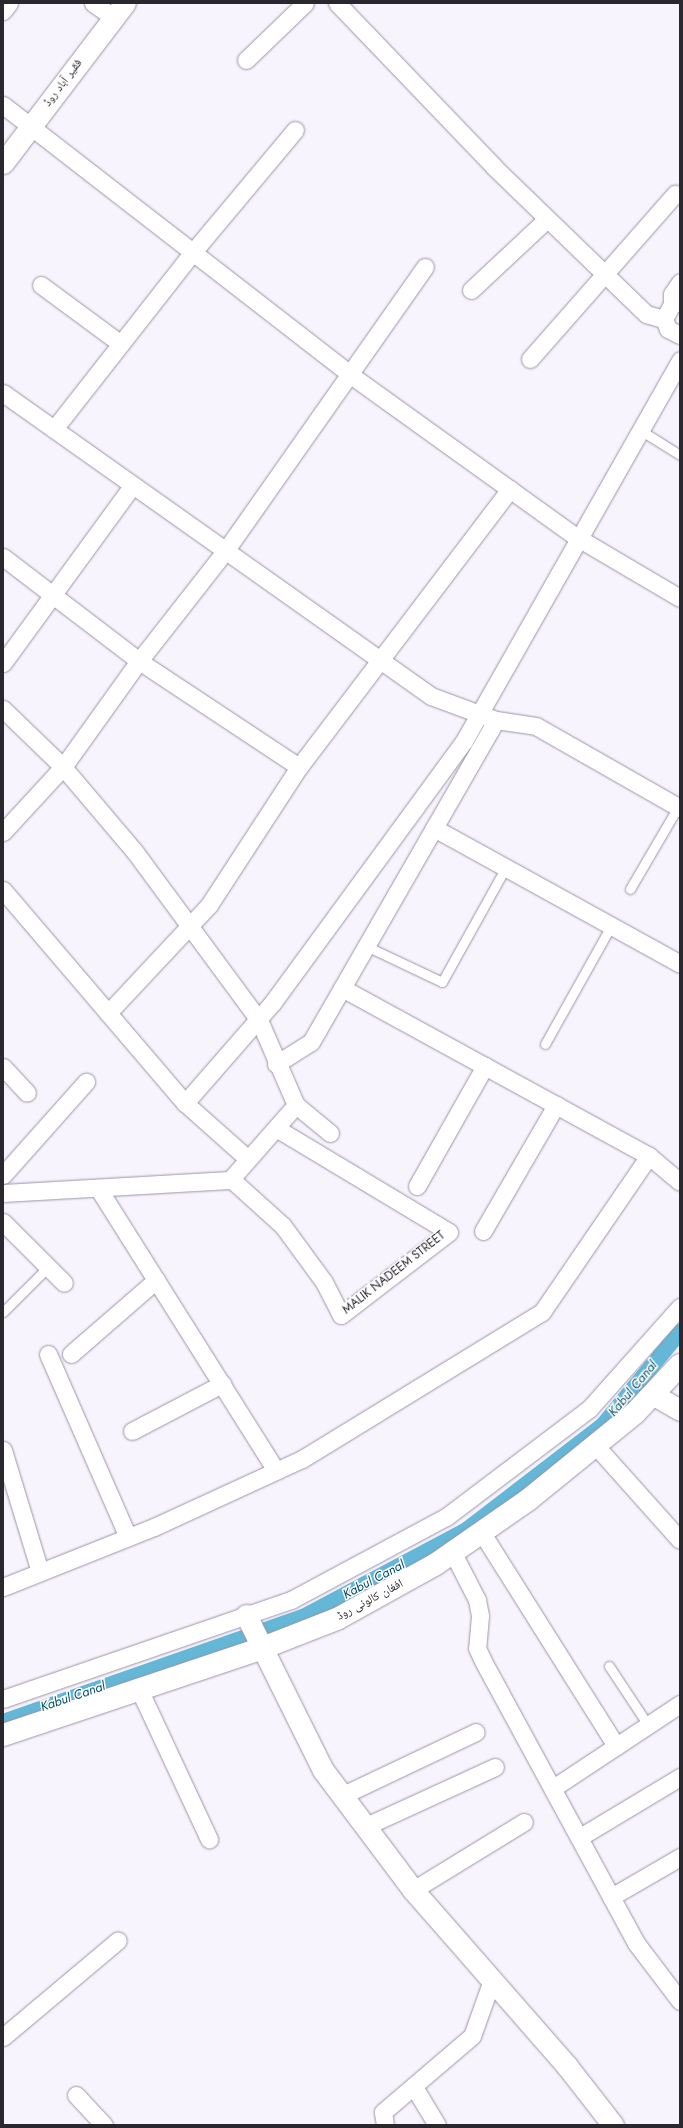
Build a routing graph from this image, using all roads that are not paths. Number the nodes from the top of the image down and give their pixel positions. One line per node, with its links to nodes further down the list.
1 (9, 3): 6 (street)
2 (93, 3): 5 (street)
3 (305, 3): 7 (street)
4 (337, 3): 13 (street)
5 (119, 10): 9 (street, فقیر آباد روڈ)
6 (3, 11)
7 (246, 60)
8 (3, 105): 9 (street)
9 (31, 125): 11 (street, فقیر آباد روڈ); 14 (street)
10 (295, 130): 14 (street)
11 (3, 163)
12 (675, 194): 16 (street)
13 (547, 219): 16 (street); 19 (street)
14 (193, 252): 22 (street); 25 (street)
15 (425, 267): 25 (street)
16 (607, 274): 20 (street); 23 (street)
17 (680, 282): 20 (street)
18 (41, 285): 22 (street)
19 (471, 290)
20 (672, 308): 21 (street)
21 (680, 335)
22 (121, 344): 27 (street)
23 (530, 359)
24 (680, 360): 28 (street)
25 (348, 373): 31 (street); 33 (street)
26 (3, 393): 27 (street)
27 (54, 429): 30 (street)
28 (640, 430): 29 (lane); 32 (street)
29 (680, 455)
30 (134, 485): 33 (street); 35 (street)
31 (510, 489): 32 (street); 37 (street)
32 (578, 538): 36 (street); 41 (street)
33 (226, 550): 37 (street); 38 (street)
34 (3, 557): 35 (street)
35 (52, 594): 38 (street); 39 (street)
36 (680, 598)
37 (380, 660): 41 (street); 43 (street)
38 (139, 661): 42 (street); 43 (street)
39 (3, 663)
40 (3, 709): 42 (street)
41 (488, 718): 44 (street); 45 (street); 56 (street)
42 (63, 767): 46 (street); 50 (street)
43 (299, 767): 50 (street)
44 (679, 806): 48 (lane)
45 (434, 828): 47 (street); 52 (street)
46 (3, 832)
47 (506, 867): 51 (street); 52 (lane)
48 (630, 889)
49 (3, 890): 55 (street)
50 (190, 926): 55 (street); 56 (street)
51 (612, 926): 53 (street); 57 (lane)
52 (366, 946): 54 (street)
53 (680, 964)
54 (342, 988): 58 (street); 59 (street)
55 (108, 1013): 63 (street)
56 (259, 1020): 58 (street); 63 (street)
57 (545, 1044)
58 (276, 1064): 64 (street)
59 (485, 1066): 65 (street); 73 (street)
60 (3, 1067): 62 (street)
61 (86, 1082): 70 (street)
62 (27, 1093)
63 (185, 1103): 69 (street)
64 (296, 1105): 66 (street); 67 (street)
65 (556, 1105): 68 (street); 77 (street)
66 (276, 1128): 69 (street); 71 (street, MALIK NADEEM STREET)
67 (330, 1133)
68 (649, 1156): 72 (street); 92 (street)
69 (248, 1160): 71 (street)
70 (3, 1175)
71 (231, 1179): 74 (street)
72 (680, 1182)
73 (416, 1186)
74 (98, 1188): 75 (street); 79 (street)
75 (3, 1193)
76 (3, 1222): 78 (street)
77 (484, 1230)
78 (48, 1267): 80 (street); 82 (lane)
79 (156, 1280): 84 (street); 86 (street)
80 (64, 1283)
81 (680, 1307): 99 (street)
82 (3, 1312)
83 (48, 1354): 94 (street)
84 (71, 1354)
85 (680, 1365): 87 (main road, افغان کالونی روڈ)
86 (222, 1384): 89 (street); 92 (street)
87 (654, 1394): 88 (street); 90 (main road, افغان کالونی روڈ)
88 (680, 1410)
89 (132, 1431)
90 (595, 1445): 93 (main road, افغان کالونی روڈ); 95 (street)
91 (3, 1450): 97 (street)
92 (276, 1471): 94 (street)
93 (482, 1533): 96 (main road, افغان کالونی روڈ); 108 (street)
94 (128, 1537): 97 (street)
95 (680, 1540)
96 (453, 1553): 100 (main road, افغان کالونی روڈ); 111 (street)
97 (40, 1572): 98 (street)
98 (3, 1587)
99 (246, 1615): 100 (street); 103 (street)
100 (260, 1649): 102 (main road, افغان کالونی روڈ); 112 (street)
101 (609, 1666): 105 (lane)
102 (139, 1689): 107 (main road, افغان کالونی روڈ); 116 (street)
103 (3, 1698)
104 (680, 1704): 105 (street)
105 (648, 1725): 108 (street)
106 (476, 1732): 112 (street)
107 (3, 1735)
108 (616, 1746): 111 (street)
109 (495, 1767): 114 (street)
110 (680, 1777): 115 (street)
111 (553, 1788): 115 (street)
112 (341, 1796): 114 (street)
113 (524, 1822): 118 (street)
114 (364, 1827): 118 (street)
115 (580, 1837): 119 (street)
116 (209, 1839)
117 (680, 1856): 119 (street)
118 (413, 1890): 121 (street)
119 (611, 1897): 122 (street)
120 (118, 1940): 123 (street)
121 (492, 1980): 124 (street); 129 (street)
122 (680, 2001)
123 (3, 2037)
124 (414, 2087): 127 (street); 128 (street)
125 (76, 2095): 126 (street)
126 (104, 2125)
127 (385, 2125)
128 (437, 2125)
129 (613, 2125)

